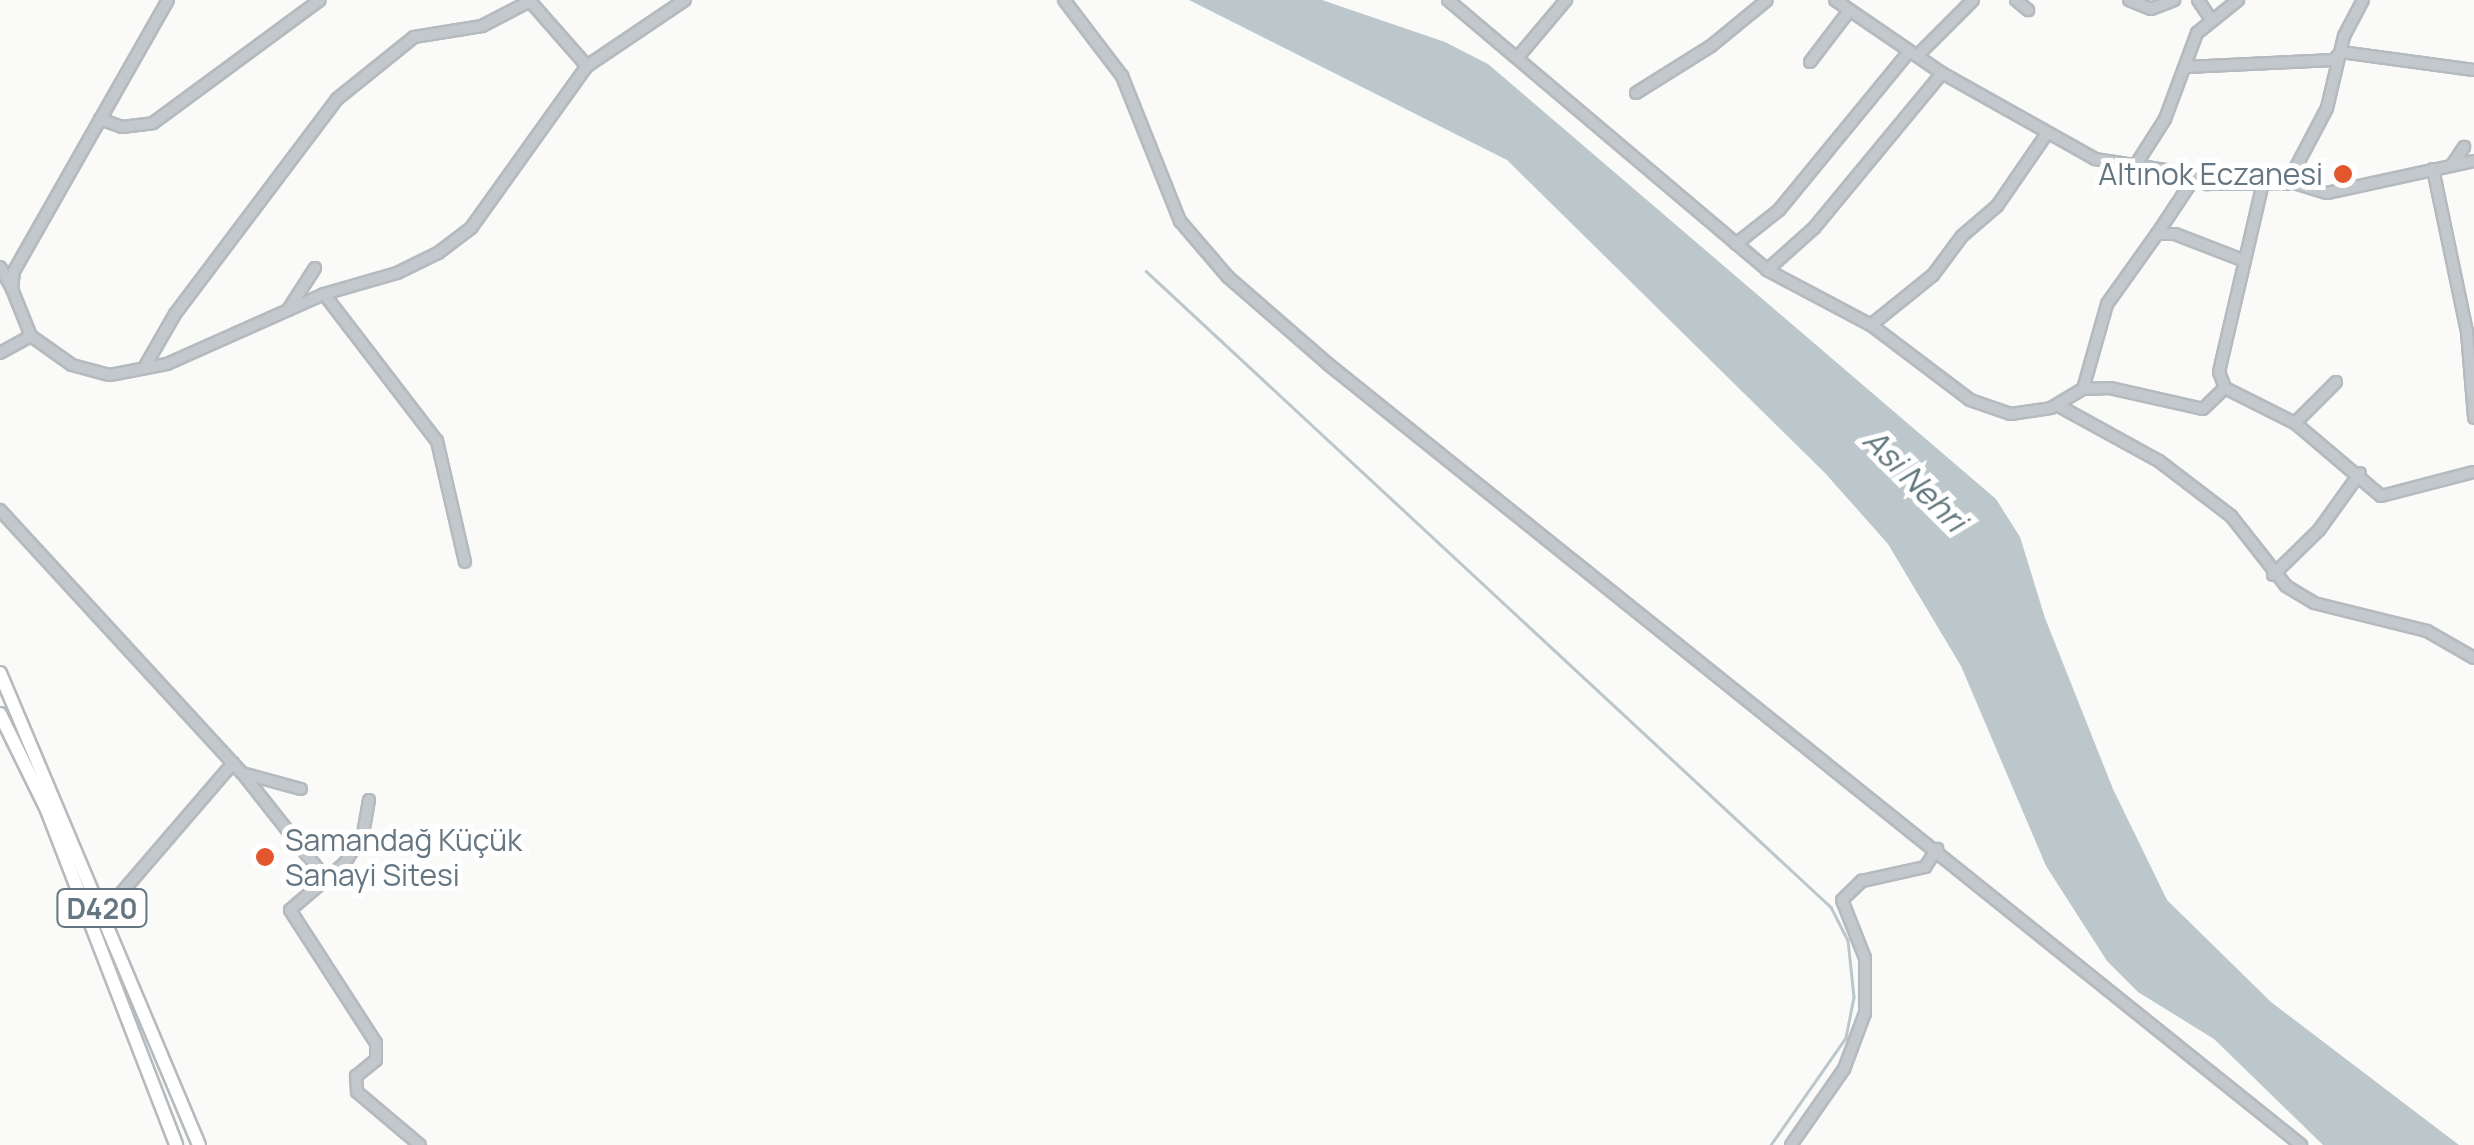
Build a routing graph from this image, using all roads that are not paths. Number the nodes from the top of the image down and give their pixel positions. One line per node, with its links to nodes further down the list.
1 (168, 0): 30 (street)
2 (320, 0): 30 (street)
3 (685, 0): 17 (street)
4 (1064, 0): 71 (street)
5 (1448, 0): 23 (street)
6 (1566, 0): 23 (street)
7 (1767, 0): 29 (street)
8 (1834, 0): 19 (street)
9 (1972, 0): 22 (street)
10 (2016, 0): 18 (street)
11 (2130, 0): 12 (street)
12 (2174, 0)
13 (2198, 0): 20 (street)
14 (2238, 0): 20 (street)
15 (2363, 0): 21 (street)
16 (530, 1): 25 (street); 52 (street)
17 (670, 4): 25 (street)
18 (2028, 10)
19 (1849, 11): 22 (street); 24 (street)
20 (2211, 20): 26 (street)
21 (2341, 52): 26 (street); 27 (street); 38 (street)
22 (1913, 54): 28 (street); 41 (street)
23 (1518, 57): 41 (street)
24 (1810, 62)
25 (587, 66): 47 (street)
26 (2186, 67): 34 (street)
27 (2474, 70)
28 (1942, 74): 31 (street); 45 (street)
29 (1636, 93)
30 (100, 118): 46 (street)
31 (2046, 135): 34 (street); 49 (street)
32 (2464, 148): 35 (street)
33 (2474, 161): 35 (street)
34 (2134, 166): 37 (street)
35 (2451, 166): 36 (street)
36 (2433, 169): 38 (street); 57 (street)
37 (2194, 178): 39 (street); 40 (street)
38 (2287, 184): 39 (street)
39 (2262, 187): 42 (street)
40 (2157, 234): 42 (street); 55 (street)
41 (1736, 244): 45 (street)
42 (2245, 261): 54 (street)
43 (0, 267): 46 (street)
44 (315, 268): 48 (street)
45 (1767, 270): 49 (street)
46 (12, 290): 50 (street)
47 (324, 294): 48 (street); 62 (street)
48 (284, 315): 52 (street)
49 (1872, 325): 56 (street)
50 (31, 336): 51 (street); 52 (street)
51 (0, 353)
52 (144, 368)
53 (2336, 382): 58 (street)
54 (2225, 388): 55 (street); 58 (street)
55 (2083, 389): 56 (street)
56 (2057, 405): 63 (street)
57 (2474, 418)
58 (2295, 423): 60 (street)
59 (2474, 472): 60 (street)
60 (2360, 473): 63 (street)
61 (0, 510): 67 (street)
62 (464, 562)
63 (2274, 575): 64 (street)
64 (2474, 658)
65 (0, 673): 73 (main road, D420)
66 (0, 714): 74 (main road, D420)
67 (233, 763): 68 (street); 73 (street)
68 (242, 773): 69 (street); 72 (street)
69 (301, 789)
70 (369, 800): 72 (street)
71 (1937, 849): 77 (street); 78 (street)
72 (326, 879): 76 (street)
73 (104, 913): 75 (main road, D420)
74 (176, 1145)
75 (199, 1145)
76 (420, 1145)
77 (1791, 1145)
78 (2302, 1145)

